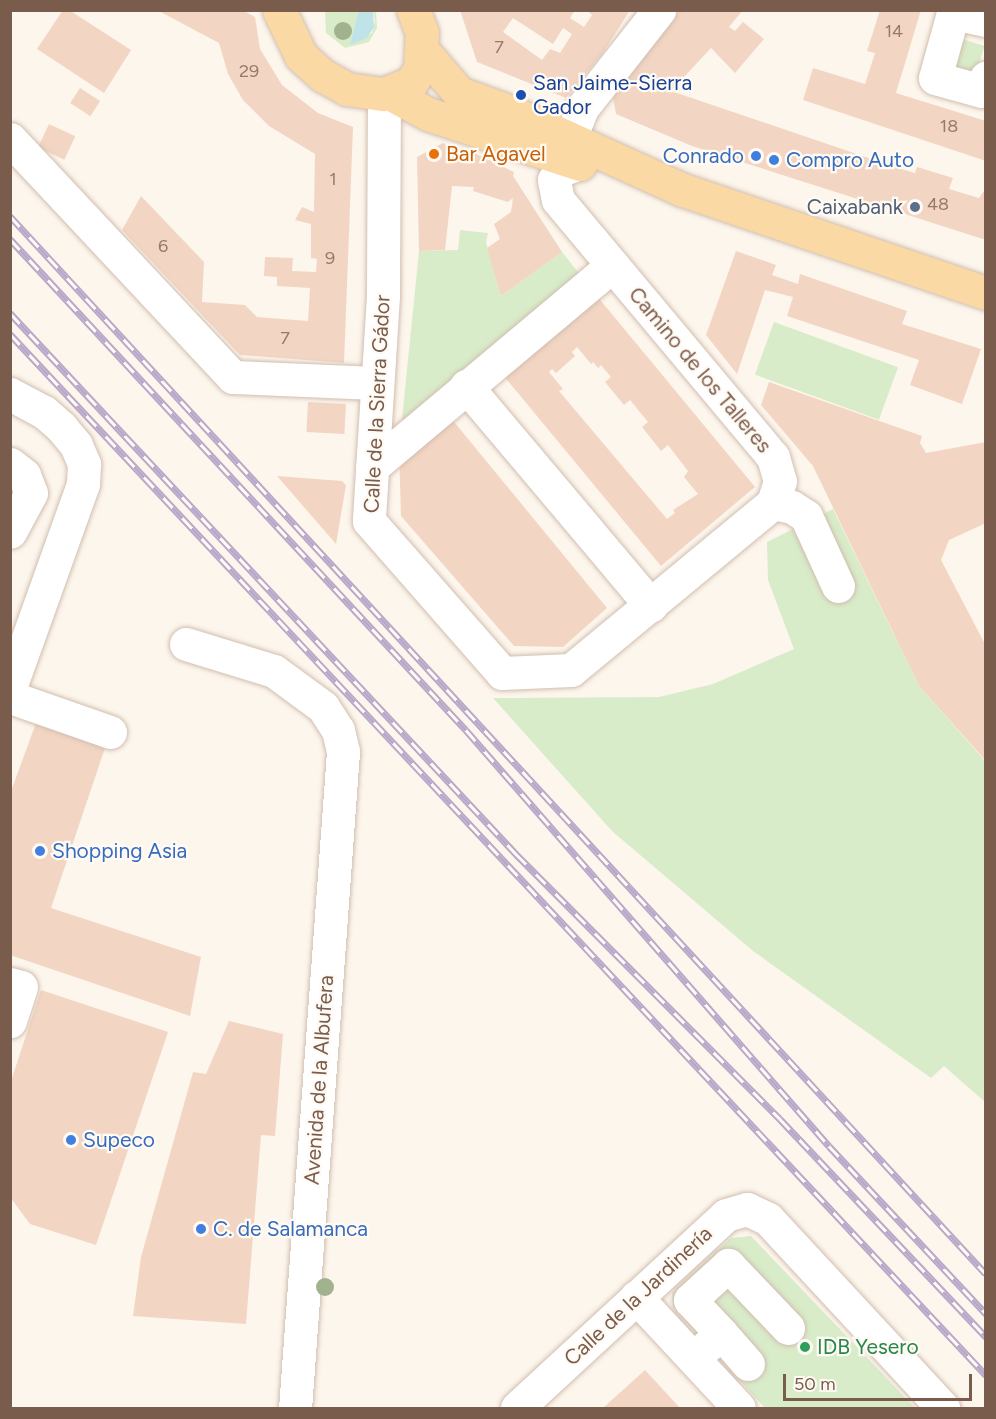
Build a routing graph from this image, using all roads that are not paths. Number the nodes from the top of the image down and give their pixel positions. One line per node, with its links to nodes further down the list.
1 (279, 10): 7 (main road)
2 (659, 10): 9 (street)
3 (416, 12): 5 (main road)
4 (980, 15): 6 (street)
5 (423, 51): 7 (main road); 9 (main road)
6 (986, 78)
7 (388, 94): 9 (main road); 12 (street, Calle de la Sierra Gádor)
8 (10, 139): 12 (street)
9 (575, 151): 10 (street, Camino de los Talleres); 11 (main road)
10 (613, 265): 13 (street); 17 (street, Camino de los Talleres)
11 (986, 293)
12 (377, 383): 16 (street, Calle de la Sierra Gádor)
13 (466, 386): 16 (street); 20 (street)
14 (10, 394): 22 (street)
15 (10, 464): 18 (street)
16 (372, 467): 20 (street, Calle de la Sierra Gádor)
17 (773, 503): 19 (street); 20 (street, Calle de la Sierra Gádor)
18 (10, 532)
19 (838, 586)
20 (651, 606)
21 (186, 644): 30 (street, Avenida de la Albufera)
22 (10, 688)
23 (10, 697): 24 (street)
24 (110, 732)
25 (10, 984): 26 (street)
26 (10, 1021)
27 (636, 1297): 31 (street, Calle de la Jardinería); 32 (street); 33 (street, Calle de la Jardinería)
28 (788, 1328): 29 (street)
29 (748, 1364)
30 (295, 1408)
31 (517, 1408)
32 (739, 1408)
33 (944, 1408)

